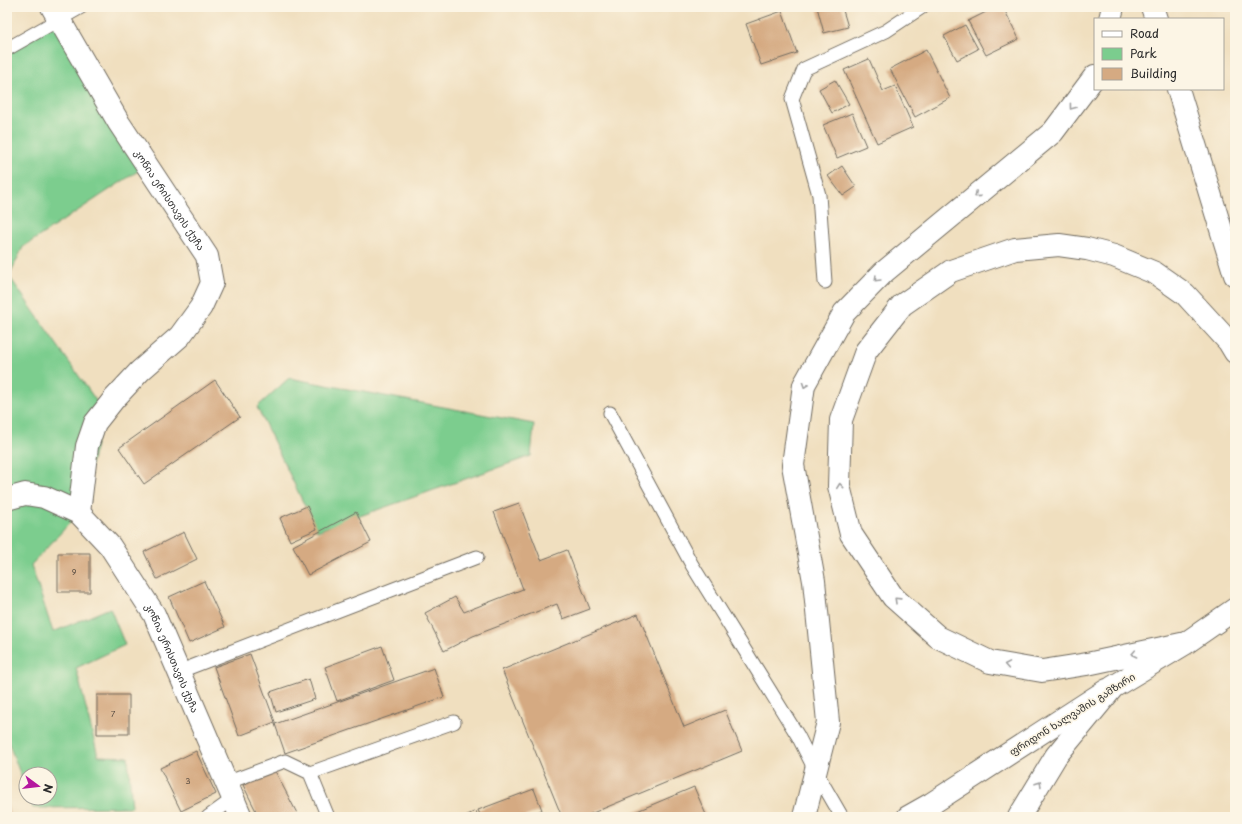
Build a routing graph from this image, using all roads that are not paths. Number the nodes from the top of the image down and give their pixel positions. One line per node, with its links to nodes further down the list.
1 (81, 7): 5 (lane)
2 (922, 7): 12 (lane)
3 (1113, 7): 6 (main road)
4 (1152, 7): 7 (main road)
5 (55, 13): 8 (lane); 16 (main road, კოწია ერისთავის ქუჩა)
6 (1110, 18)
7 (1156, 18)
8 (7, 49)
9 (1094, 77): 23 (main road, one-way to 23)
10 (1178, 90): 11 (main road)
11 (1235, 275)
12 (825, 282)
13 (1235, 352): 19 (main road, one-way to 13)
14 (610, 413): 23 (lane)
15 (7, 498): 16 (main road, კოწია ერისთავის ქუჩა)
16 (79, 513): 20 (main road, კოწია ერისთავის ქუჩა)
17 (477, 557): 20 (lane)
18 (1235, 609): 19 (main road, ფრიდონ ხალვაშის გამზირი)
19 (1186, 643): 21 (main road, ფრიდონ ხალვაშის გამზირი)
20 (178, 672): 25 (main road, კოწია ერისთავის ქუჩა)
21 (1114, 686): 30 (main road, ფრიდონ ხალვაშის გამზირი); 31 (main road, one-way to 21)
22 (454, 722): 24 (lane)
23 (816, 772): 28 (main road); 29 (lane)
24 (310, 773): 25 (lane); 27 (lane)
25 (234, 800): 26 (lane)
26 (208, 817)
27 (328, 817)
28 (804, 817)
29 (842, 817)
30 (908, 817)
31 (1019, 817)

